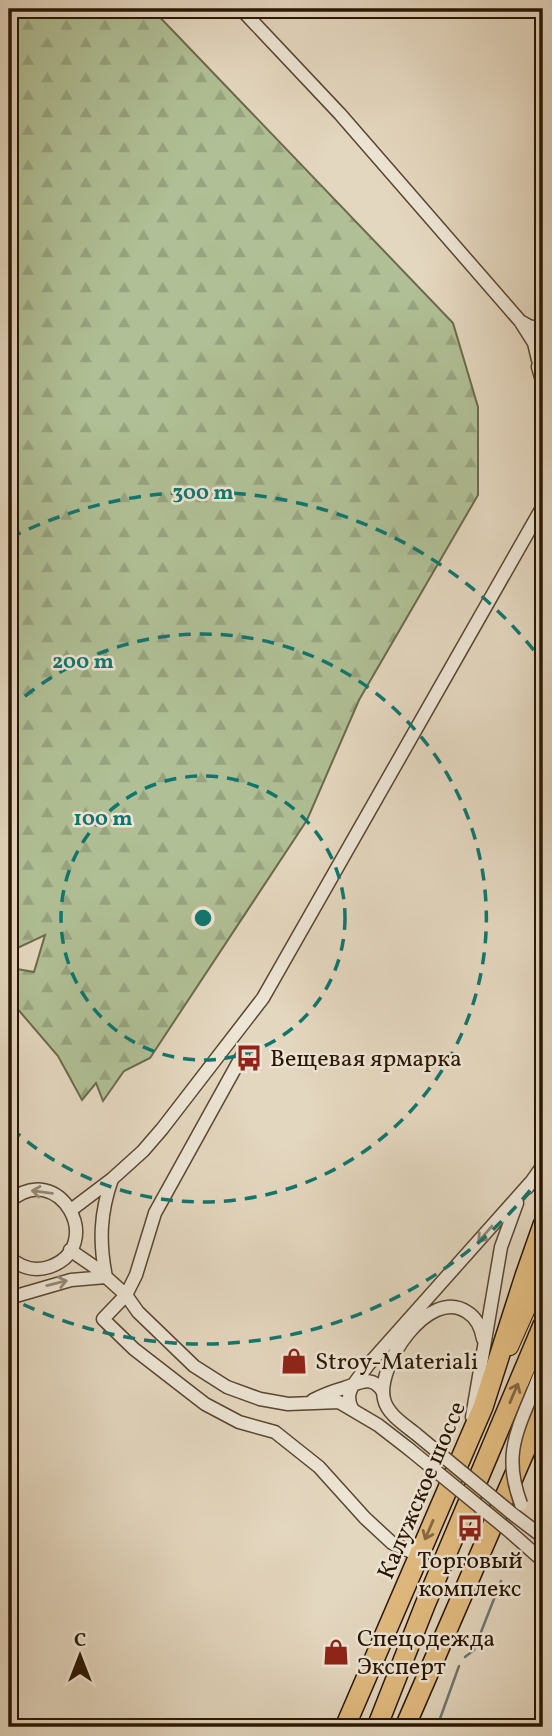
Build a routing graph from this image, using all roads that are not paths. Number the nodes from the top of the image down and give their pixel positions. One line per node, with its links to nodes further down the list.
1 (241, 9): 2 (street)
2 (520, 321): 3 (street); 5 (street)
3 (543, 329)
4 (543, 345): 5 (street)
5 (538, 360): 6 (street)
6 (543, 384)
7 (543, 506): 10 (street)
8 (243, 1055): 20 (street)
9 (543, 1165): 11 (street)
10 (112, 1179): 13 (street); 19 (street)
11 (530, 1183): 18 (street, one-way to 18); 24 (street)
12 (9, 1202): 13 (street, one-way to 12)
13 (71, 1210): 15 (street)
14 (543, 1225): 29 (highway)
15 (70, 1250): 16 (street); 19 (street)
16 (11, 1264)
17 (543, 1273): 29 (main road, Калужское шоссе)
18 (449, 1276): 22 (street); 26 (street)
19 (106, 1277): 20 (street); 21 (street, one-way to 19)
20 (126, 1295): 28 (street); 35 (street)
21 (9, 1298)
22 (456, 1307): 24 (street); 27 (street)
23 (543, 1325): 38 (highway, Калужское шоссе, one-way to 23)
24 (485, 1348): 32 (street)
25 (543, 1366): 33 (street, bridge)
26 (357, 1382): 27 (street); 28 (street); 31 (street)
27 (383, 1396): 31 (street); 33 (street, bridge)
28 (306, 1404): 31 (street)
29 (484, 1407): 32 (highway, Калужское шоссе)
30 (543, 1409): 39 (highway)
31 (357, 1412): 36 (street, bridge)
32 (466, 1445): 35 (highway, Калужское шоссе, one-way to 35)
33 (517, 1509): 34 (street)
34 (540, 1534)
35 (418, 1555): 37 (highway, Калужское шоссе)
36 (543, 1561)
37 (345, 1727)
38 (377, 1727)
39 (405, 1727)

